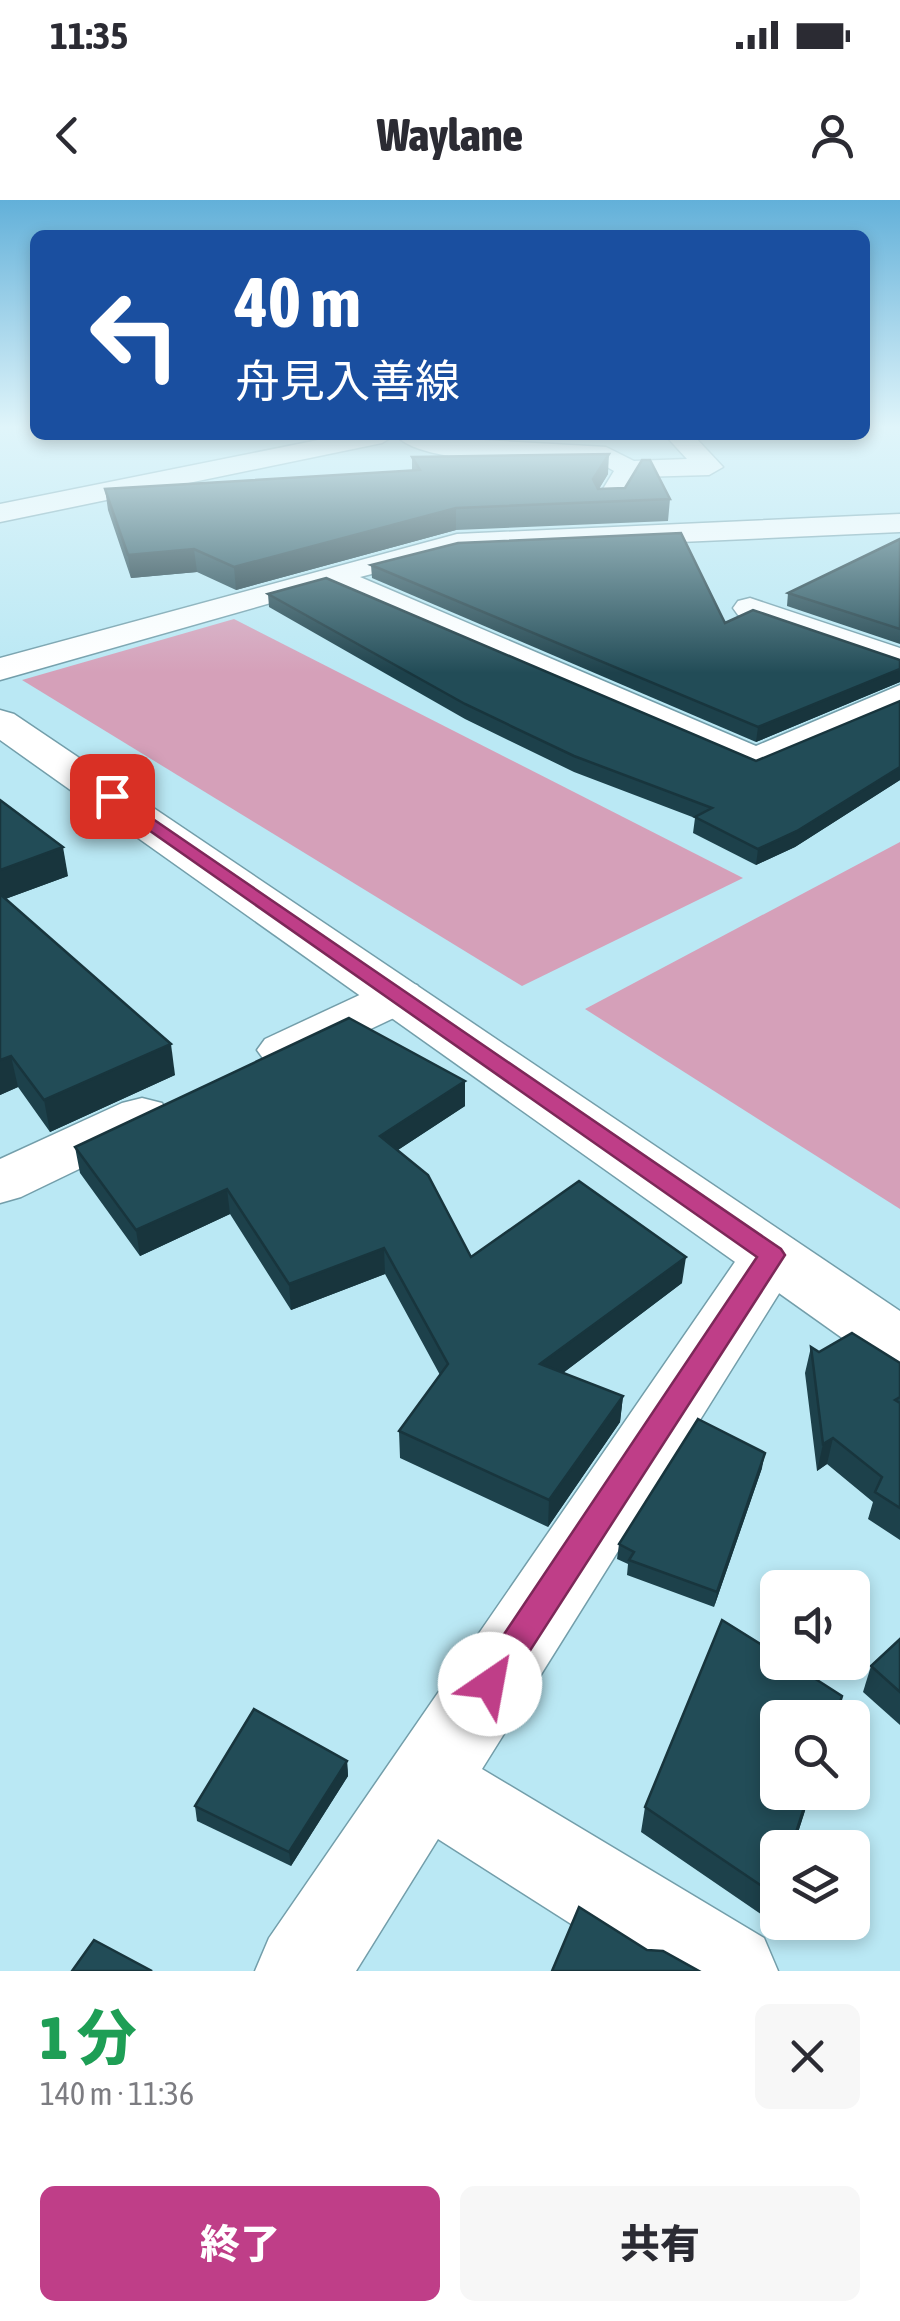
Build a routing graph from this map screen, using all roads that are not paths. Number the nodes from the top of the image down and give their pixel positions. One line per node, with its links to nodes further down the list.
1 (31, 508): 3 (main road)
2 (606, 508): 5 (main road)
3 (0, 514)
4 (900, 524): 5 (main road)
5 (588, 537): 6 (main road)
6 (330, 576): 9 (main road); 10 (main road)
7 (750, 608): 8 (main road)
8 (900, 660)
9 (0, 669)
10 (900, 696)
11 (0, 722): 12 (main road)
12 (399, 996): 13 (main road); 16 (main road)
13 (243, 1069)
14 (191, 1094): 15 (main road)
15 (0, 1183)
16 (772, 1255): 17 (main road); 18 (main road)
17 (900, 1344)
18 (425, 1782): 19 (main road); 20 (main road)
19 (302, 1971)
20 (731, 1971)

